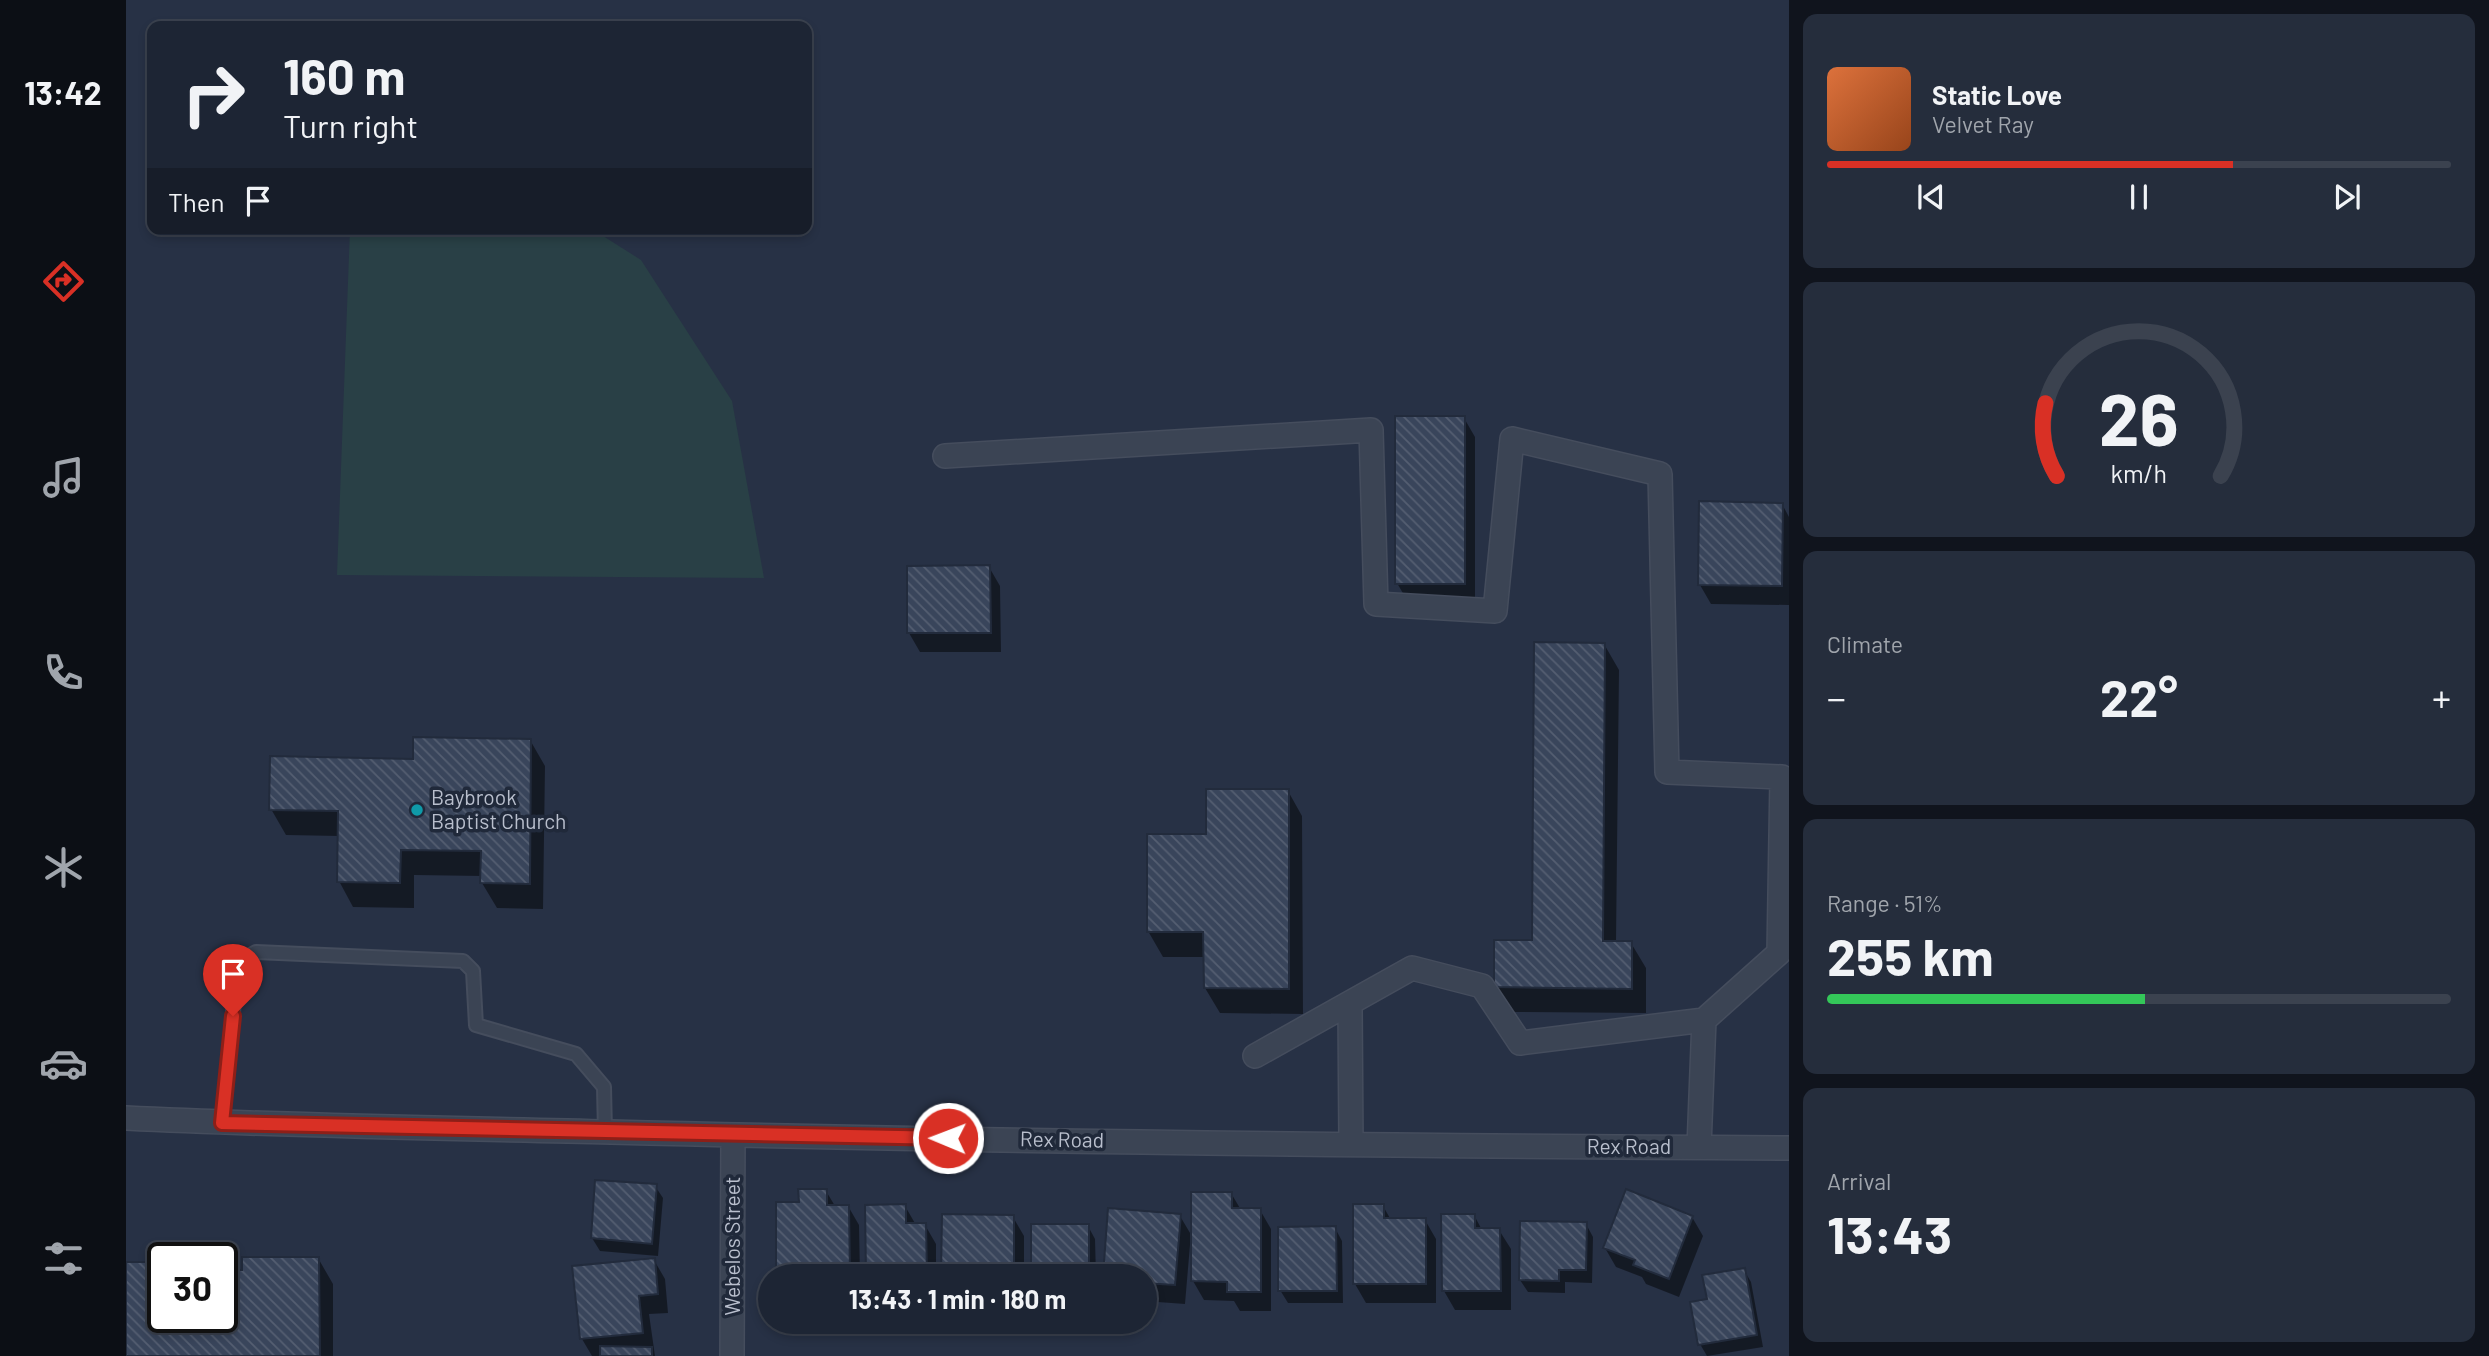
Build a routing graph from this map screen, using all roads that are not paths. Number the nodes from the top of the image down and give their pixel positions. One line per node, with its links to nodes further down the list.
1 (945, 456): 3 (street)
2 (1350, 1005): 3 (street); 4 (street); 9 (street)
3 (1704, 1020): 10 (street)
4 (1255, 1056)
5 (126, 1118): 6 (street, Rex Road)
6 (222, 1123): 7 (street, Rex Road); 7 (lane)
7 (605, 1132): 8 (street, Rex Road)
8 (733, 1135): 9 (street, Rex Road); 12 (street, Webelos Street)
9 (1351, 1144): 10 (street, Rex Road)
10 (1699, 1147): 11 (street, Rex Road)
11 (1789, 1148)
12 (732, 1356)

